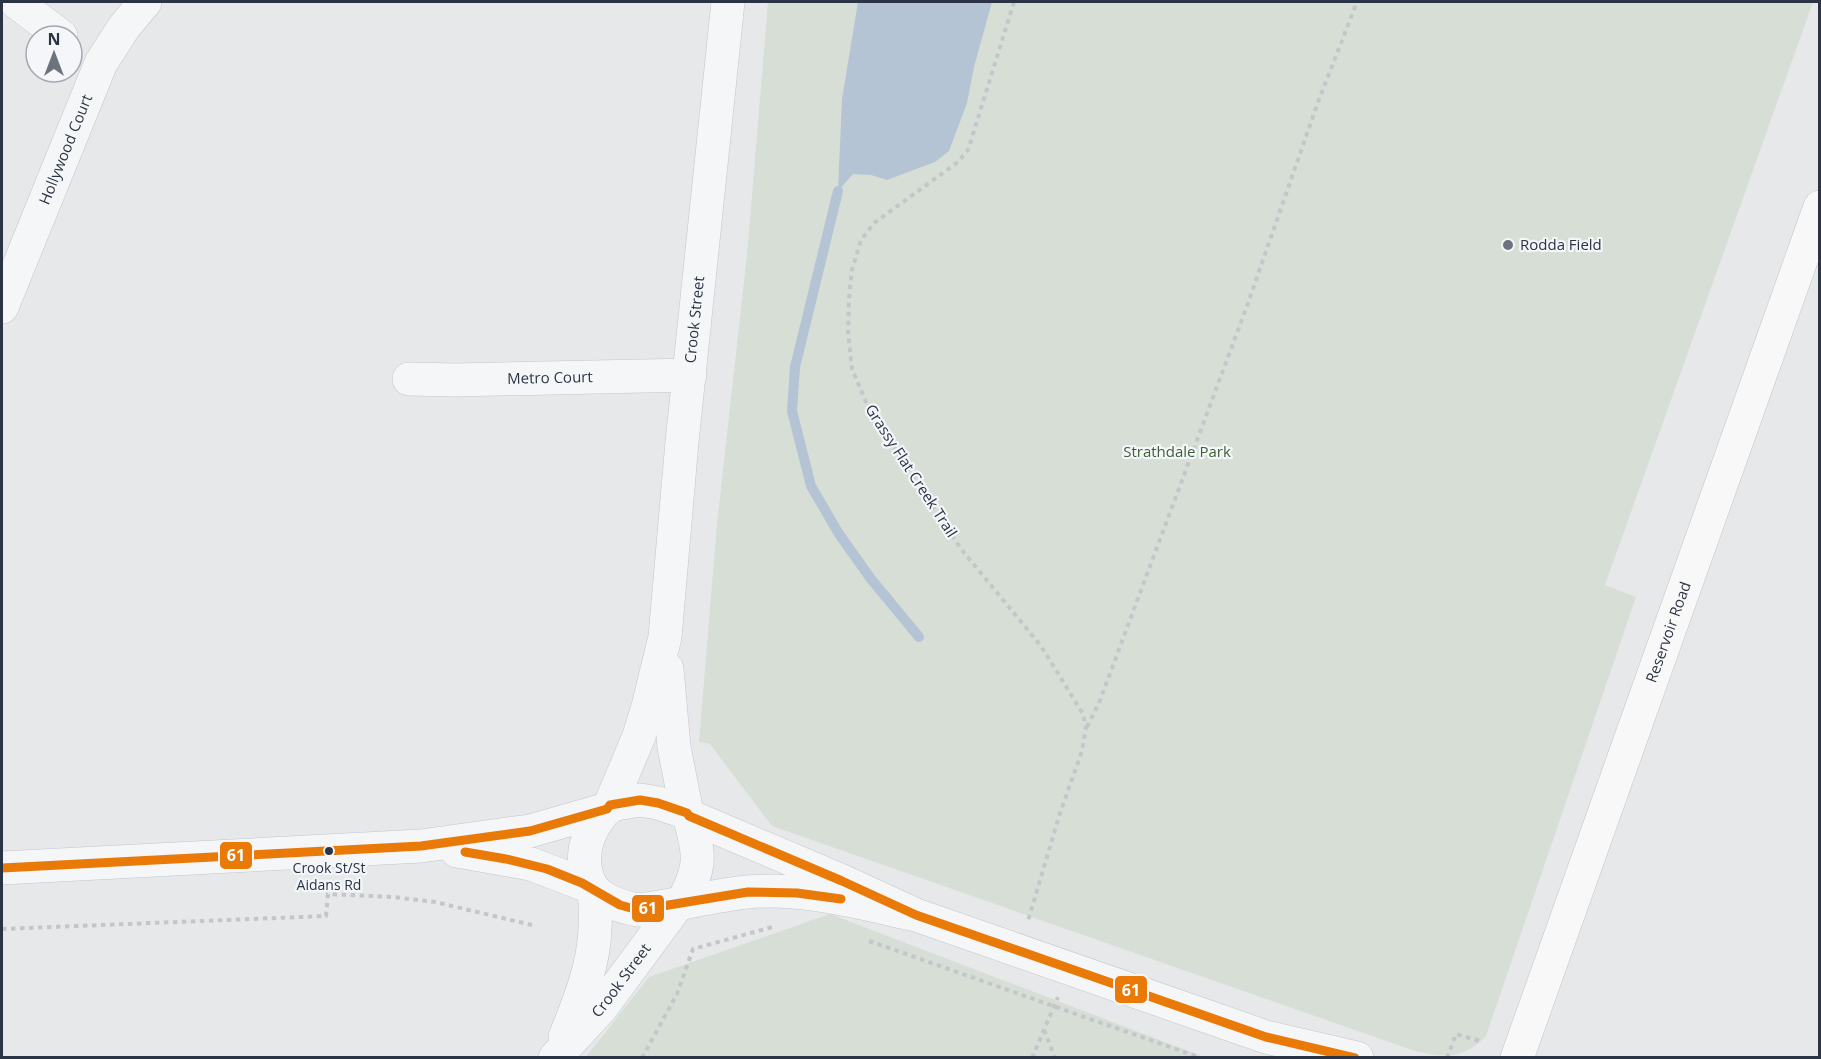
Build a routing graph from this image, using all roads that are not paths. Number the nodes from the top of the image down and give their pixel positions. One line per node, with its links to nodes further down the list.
1 (16, 2): 4 (street)
2 (145, 2): 6 (street, Hollywood Court)
3 (728, 2): 9 (street, Crook Street)
4 (45, 24)
5 (84, 52): 6 (street)
6 (101, 63): 8 (street, Hollywood Court)
7 (1820, 207): 23 (main road, Reservoir Road)
8 (2, 307)
9 (690, 375): 10 (street, Metro Court); 11 (street, Crook Street)
10 (409, 379)
11 (665, 637): 12 (street, Crook Street); 13 (street, Crook Street)
12 (609, 807): 13 (street); 14 (street); 16 (street)
13 (688, 814): 17 (street); 18 (street)
14 (421, 846): 15 (street); 16 (street)
15 (2, 868)
16 (593, 888): 17 (street); 20 (street, Crook Street)
17 (681, 903): 18 (street); 20 (street, Crook Street)
18 (916, 915): 19 (street)
19 (1266, 1037): 21 (street); 22 (street)
20 (557, 1055)
21 (1308, 1058)
22 (1357, 1058)
23 (1517, 1058)

